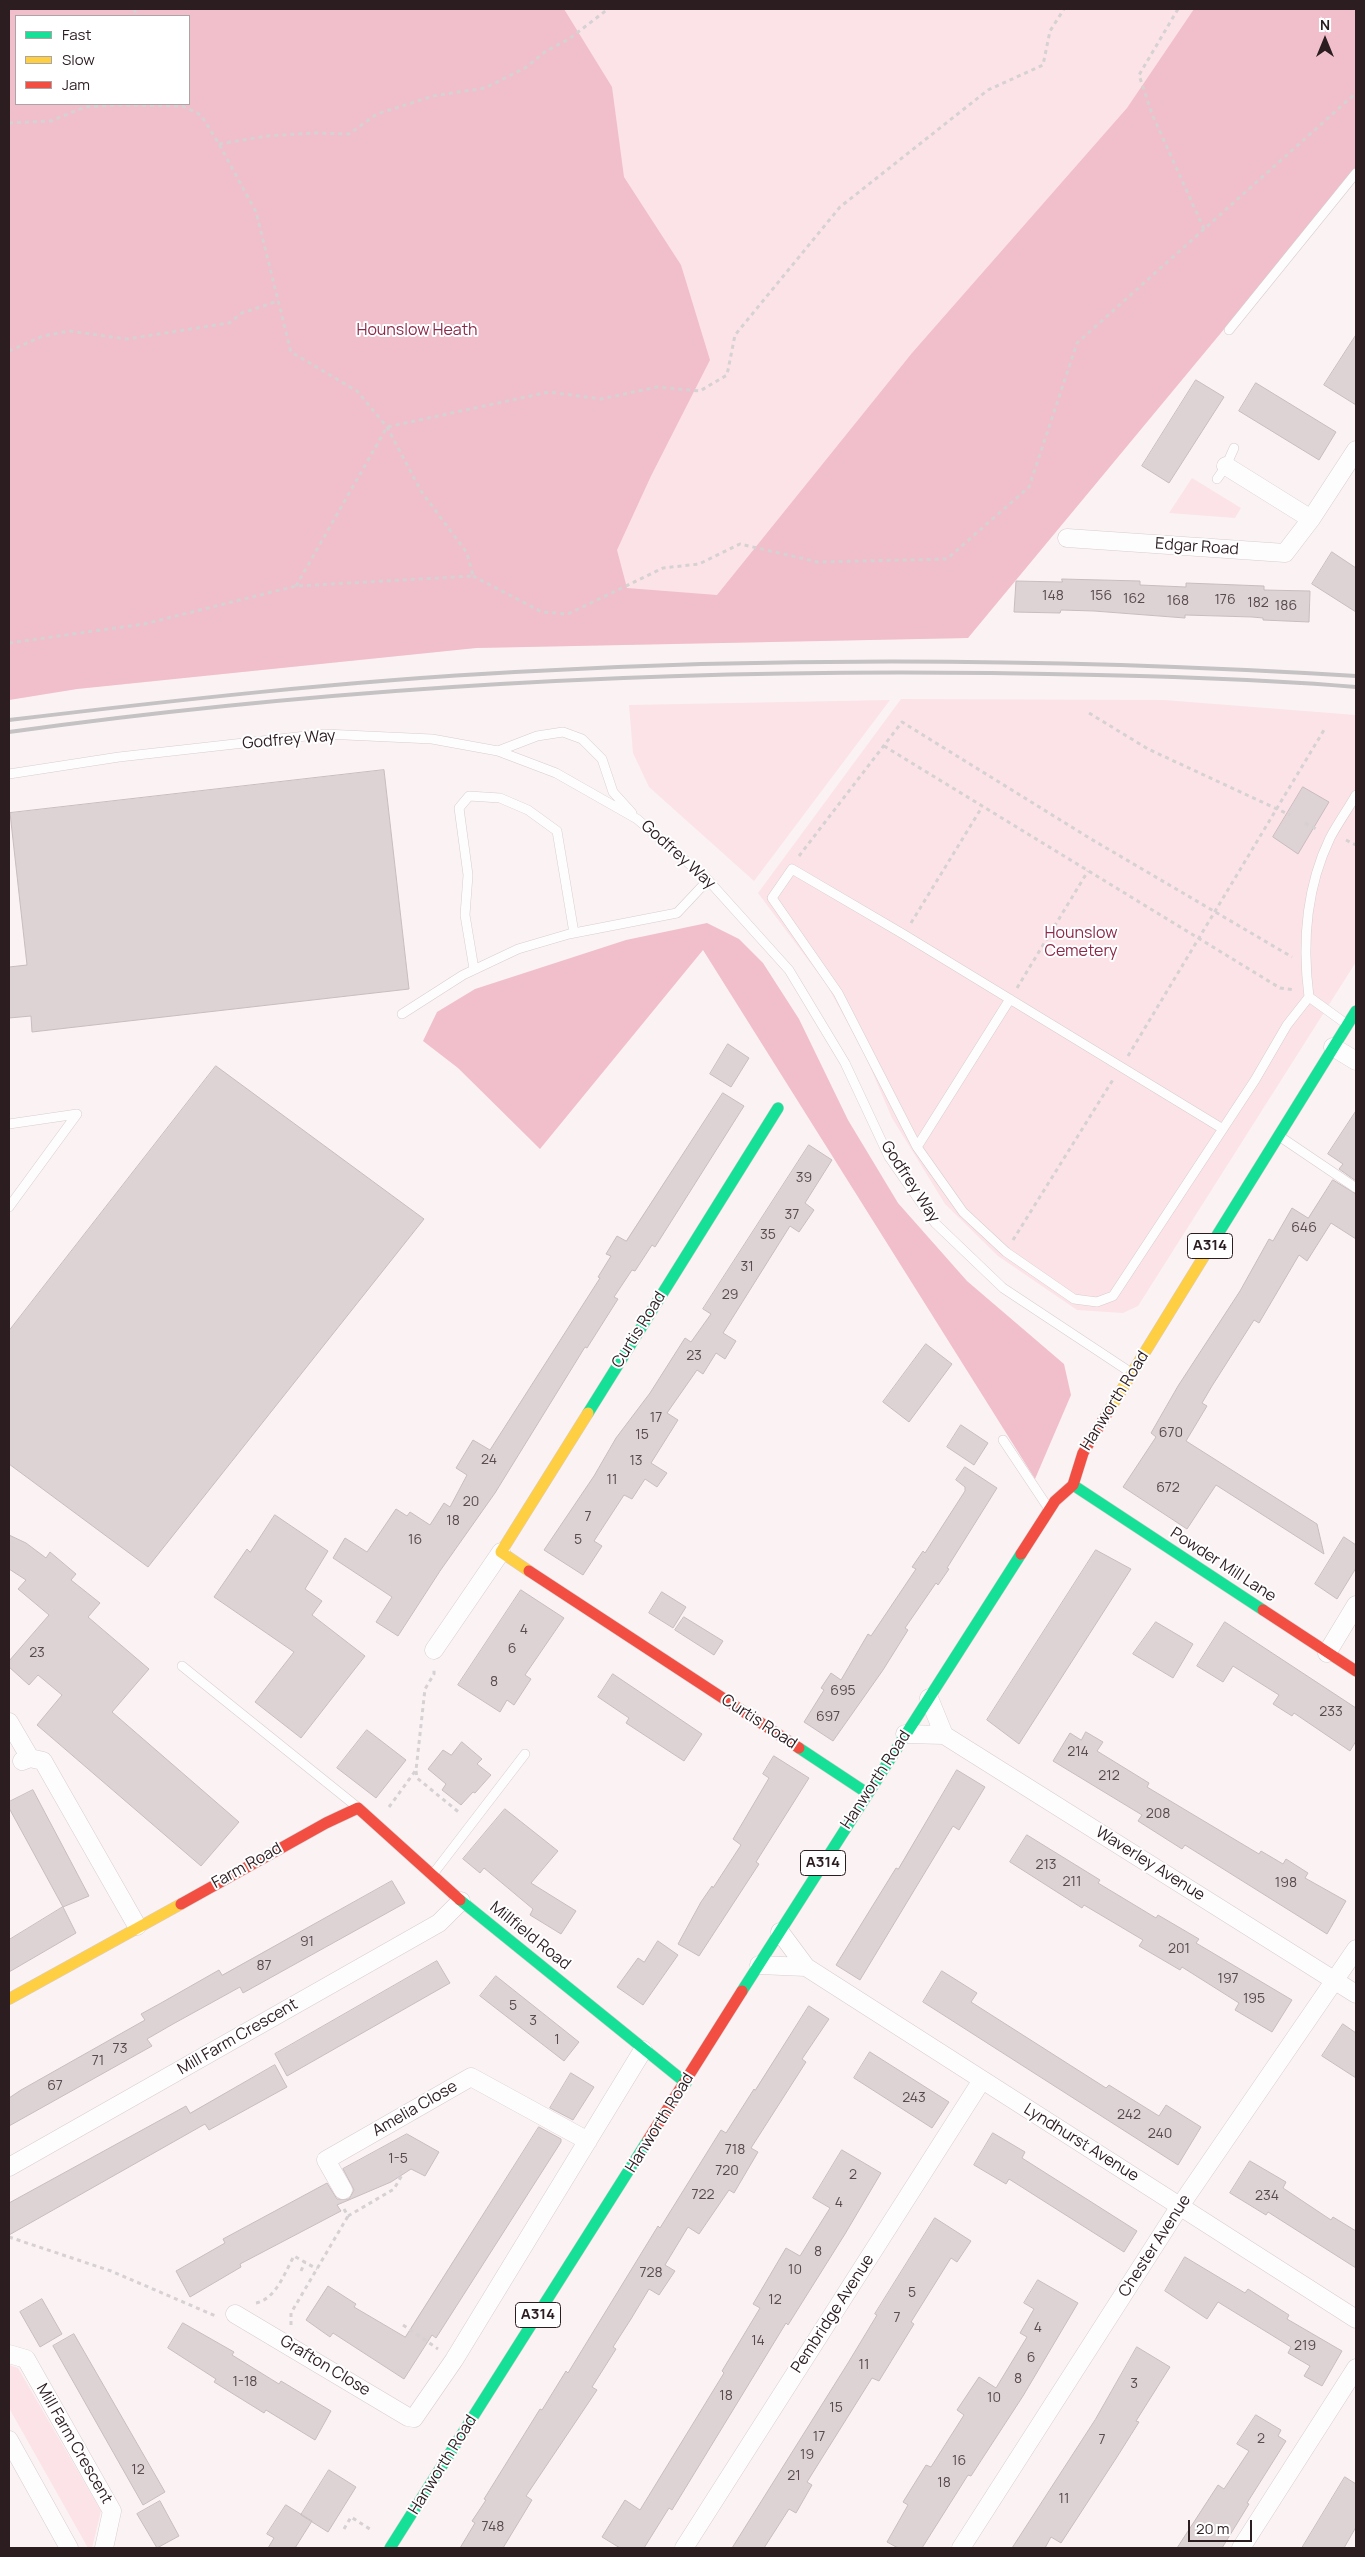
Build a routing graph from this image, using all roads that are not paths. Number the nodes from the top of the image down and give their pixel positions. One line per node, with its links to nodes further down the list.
1 (1356, 174): 2 (lane)
2 (1229, 330)
3 (1234, 448): 5 (lane)
4 (1356, 450): 6 (street, Edgar Road)
5 (1222, 472): 7 (street)
6 (1351, 472): 7 (street, Edgar Road)
7 (1311, 519): 8 (street, Edgar Road)
8 (1067, 538)
9 (498, 751): 10 (lane, Godfrey Way); 12 (lane, Godfrey Way); 12 (lane)
10 (9, 774)
11 (1356, 795): 16 (lane)
12 (638, 819): 13 (lane, Godfrey Way)
13 (708, 880): 14 (lane); 30 (lane, Godfrey Way)
14 (574, 933): 15 (lane); 15 (lane)
15 (474, 969): 19 (lane)
16 (1308, 995): 20 (lane); 25 (lane)
17 (1010, 999): 25 (lane); 27 (lane); 27 (lane)
18 (1356, 1011): 20 (street, Hanworth Road / A314)
19 (402, 1014)
20 (1347, 1025): 21 (street, Hanworth Road / A314)
21 (1333, 1047): 22 (street); 26 (street, Hanworth Road / A314)
22 (1356, 1062)
23 (778, 1108): 34 (street, Curtis Road)
24 (9, 1124): 29 (lane)
25 (1223, 1129): 27 (lane)
26 (1277, 1135): 28 (lane); 30 (street, Hanworth Road / A314)
27 (917, 1147)
28 (1356, 1188)
29 (9, 1207)
30 (1133, 1373): 32 (street, Hanworth Road / A314)
31 (1003, 1440): 33 (lane)
32 (1073, 1485): 33 (street, Hanworth Road / A314); 37 (street, Powder Mill Lane)
33 (1050, 1509): 40 (street, Hanworth Road / A314)
34 (500, 1552): 36 (street, Curtis Road); 45 (street, Curtis Road)
35 (1356, 1605): 37 (street)
36 (434, 1650)
37 (1327, 1653): 39 (street, Powder Mill Lane)
38 (182, 1666): 46 (lane)
39 (1356, 1671)
40 (929, 1698): 42 (street, Hanworth Road / A314); 43 (street)
41 (9, 1722): 49 (street)
42 (905, 1734): 43 (street); 45 (street, Hanworth Road / A314)
43 (944, 1735): 54 (street, Waverley Avenue)
44 (524, 1754): 47 (lane)
45 (867, 1793): 50 (street, Hanworth Road / A314)
46 (358, 1808): 47 (street, Millfield Road); 49 (street, Farm Road)
47 (432, 1874): 48 (street, Millfield Road)
48 (461, 1901): 57 (street, Millfield Road); 61 (street, Mill Farm Crescent)
49 (137, 1926): 56 (street, Farm Road)
50 (780, 1932): 52 (street, Hanworth Road / A314); 53 (street, Lyndhurst Avenue)
51 (1356, 1949): 54 (street, Chester Avenue)
52 (759, 1965): 53 (street, Lyndhurst Avenue); 59 (street, Hanworth Road / A314)
53 (806, 1968): 58 (street, Lyndhurst Avenue)
54 (1336, 1981): 55 (street, Waverley Avenue); 63 (street, Chester Avenue)
55 (1356, 1994)
56 (9, 1999)
57 (643, 2050): 59 (street, Millfield Road); 60 (street)
58 (982, 2080): 63 (street, Lyndhurst Avenue); 72 (street, Pembridge Avenue)
59 (686, 2082): 69 (street, Hanworth Road / A314)
60 (588, 2141): 62 (street, Amelia Close); 64 (street, Grafton Close)
61 (9, 2167)
62 (344, 2190)
63 (1180, 2206): 65 (street, Lyndhurst Avenue); 73 (street, Chester Avenue)
64 (242, 2309)
65 (1356, 2319)
66 (9, 2354): 71 (street, Mill Farm Crescent)
67 (1356, 2368): 74 (street)
68 (9, 2440): 70 (street)
69 (391, 2546)
70 (69, 2548)
71 (104, 2548)
72 (684, 2548)
73 (961, 2548)
74 (1241, 2548)

